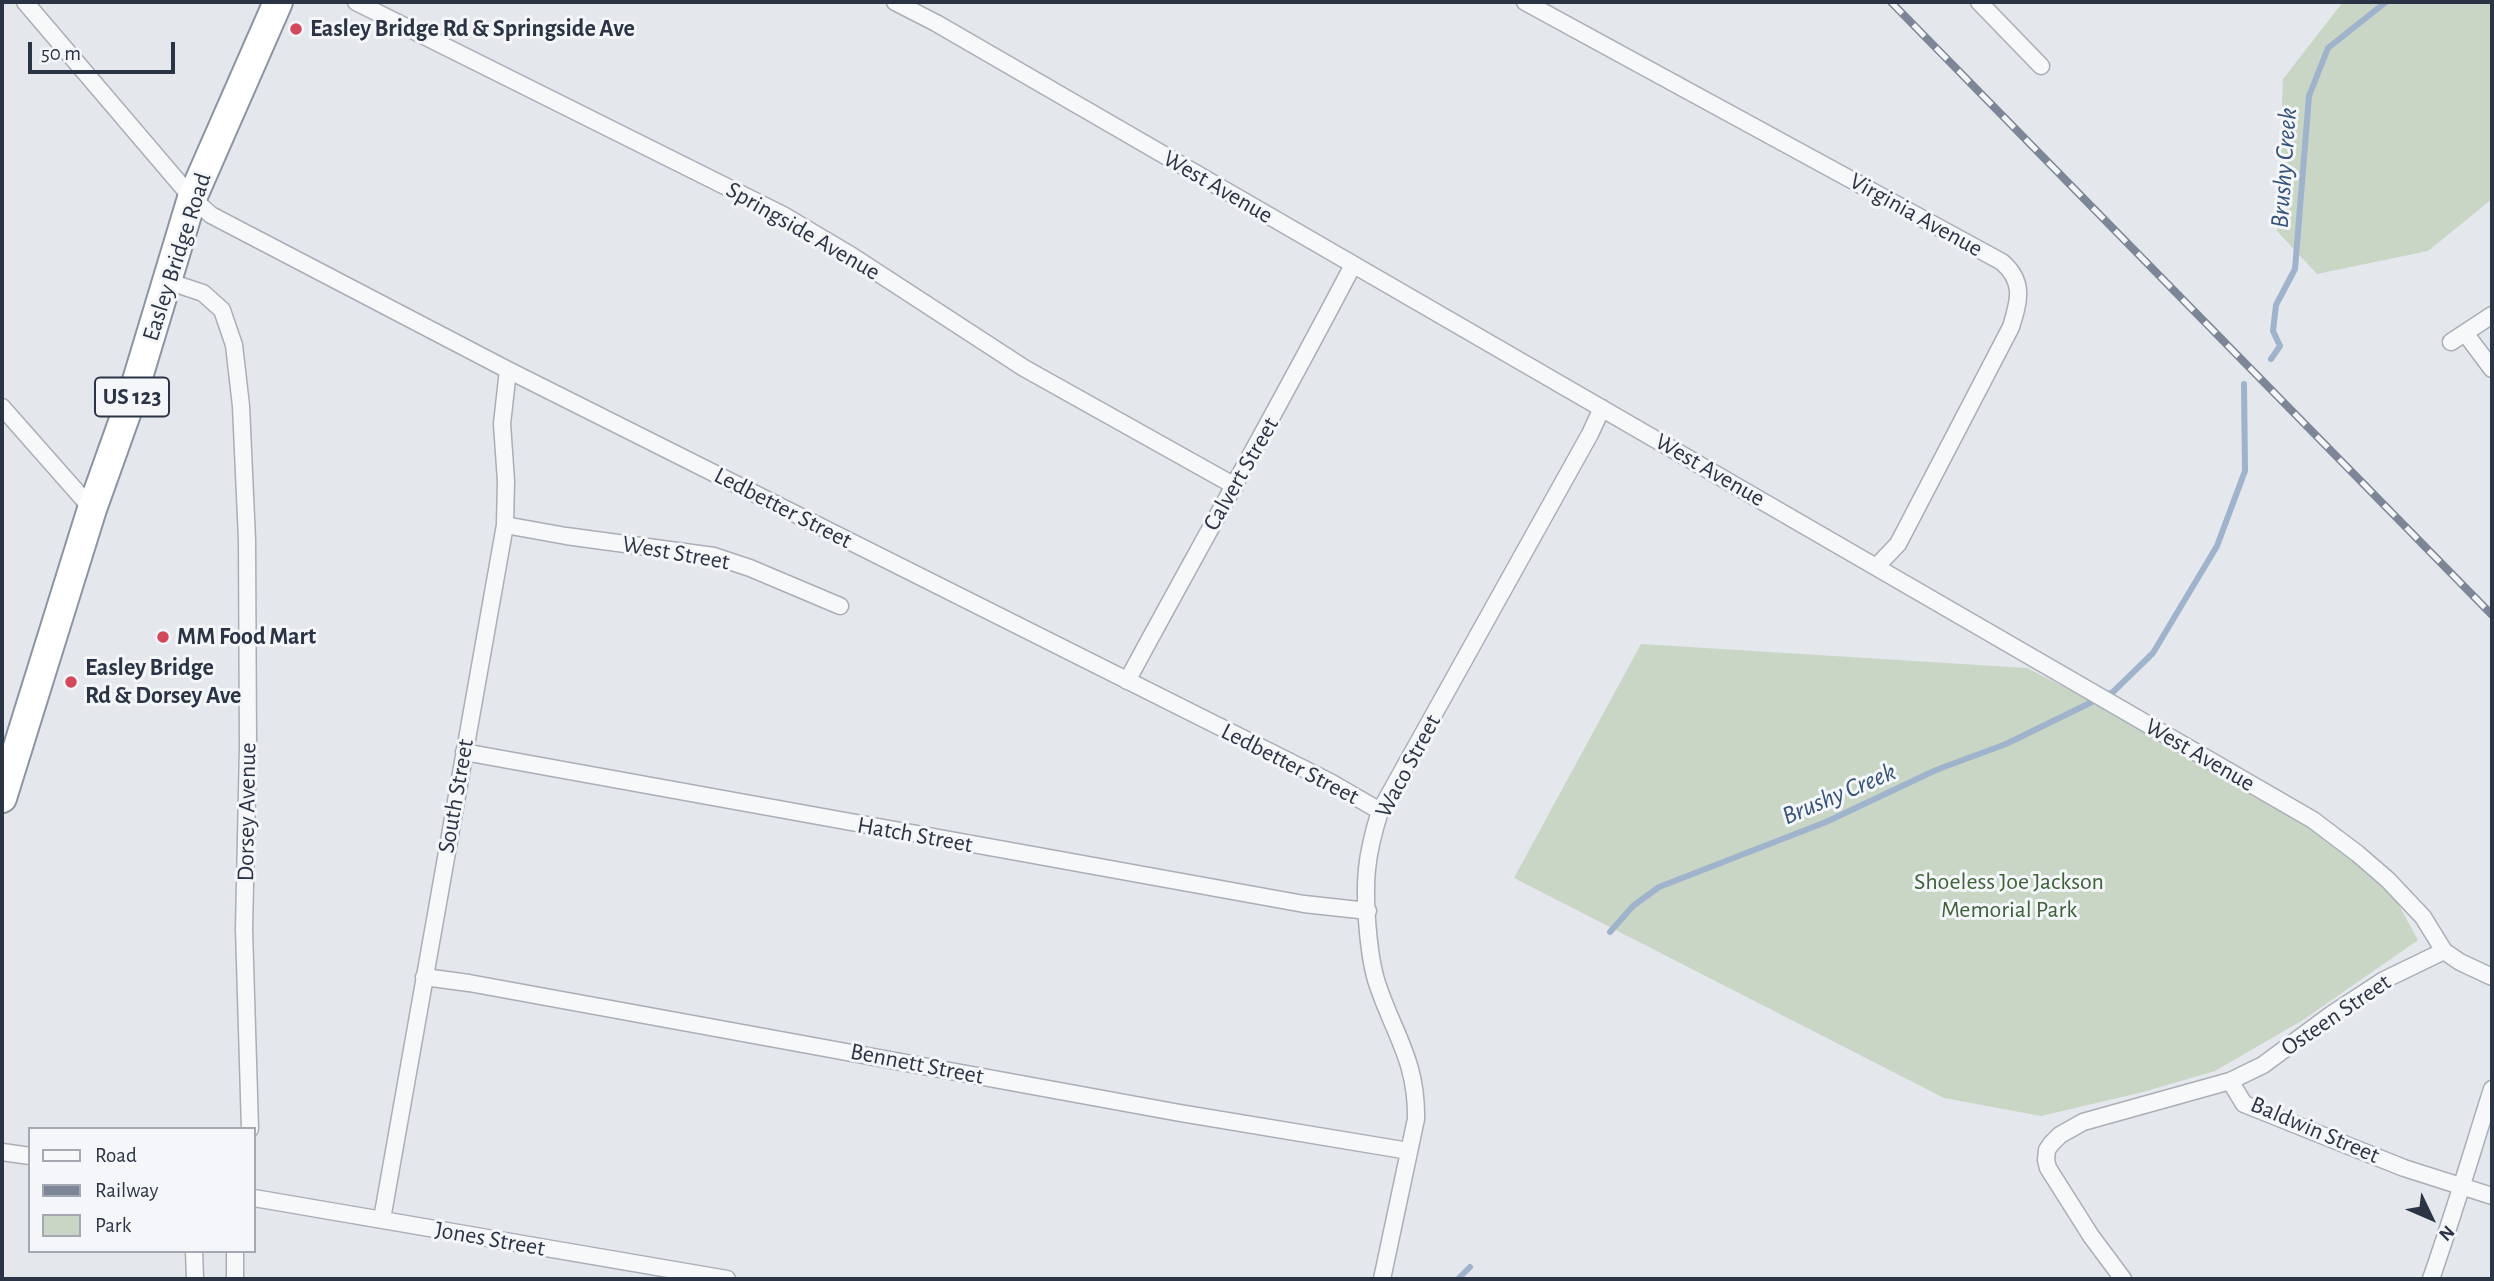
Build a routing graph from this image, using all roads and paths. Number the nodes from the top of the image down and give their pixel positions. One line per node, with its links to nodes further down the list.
1 (25, 2): 8 (street, Ledbetter Street)
2 (278, 2): 8 (highway, Easley Bridge Road / US 123)
3 (356, 2): 18 (street, Springside Avenue)
4 (895, 2): 9 (street, West Avenue)
5 (1525, 2): 21 (street, Virginia Avenue)
6 (1979, 2): 7 (street)
7 (2041, 66)
8 (192, 198): 10 (highway, Easley Bridge Road / US 123); 15 (street, Ledbetter Street)
9 (1353, 265): 17 (street, West Avenue); 18 (street, Calvert Street)
10 (167, 281): 19 (highway, Easley Bridge Road / US 123); 33 (street, Dorsey Avenue)
11 (2492, 315): 12 (street)
12 (2465, 333): 13 (street); 14 (street)
13 (2451, 342)
14 (2492, 369)
15 (508, 370): 20 (street, South Street); 23 (street, Ledbetter Street)
16 (2, 407): 19 (street)
17 (1602, 408): 21 (street, West Avenue); 26 (street, Waco Street)
18 (1235, 486): 23 (street, Calvert Street)
19 (92, 509): 25 (highway, Easley Bridge Road / US 123)
20 (505, 525): 22 (street, West Street); 24 (street, South Street)
21 (1877, 566): 28 (street, West Avenue)
22 (840, 606)
23 (1127, 681): 26 (street, Ledbetter Street)
24 (464, 752): 27 (street, Hatch Street); 30 (street, South Street)
25 (2, 798)
26 (1380, 811): 27 (street, Waco Street)
27 (1368, 911): 34 (street, Waco Street)
28 (2444, 951): 29 (street, West Avenue); 31 (street, Osteen Street)
29 (2492, 977)
30 (424, 978): 34 (street, Bennett Street); 40 (street, South Street)
31 (2230, 1081): 37 (street, Baldwin Street); 47 (street, Baldwin Street)
32 (2492, 1089): 37 (street)
33 (250, 1127)
34 (1409, 1151): 46 (street, Waco Street)
35 (2, 1152): 36 (street)
36 (28, 1157)
37 (2461, 1186): 38 (street, Baldwin Street); 48 (street)
38 (2492, 1196)
39 (256, 1198): 40 (street, Jones Street)
40 (382, 1220): 45 (street, Jones Street)
41 (194, 1253): 43 (street)
42 (235, 1253): 44 (street)
43 (195, 1279)
44 (234, 1279)
45 (727, 1279)
46 (1382, 1279)
47 (2123, 1279)
48 (2431, 1279)

